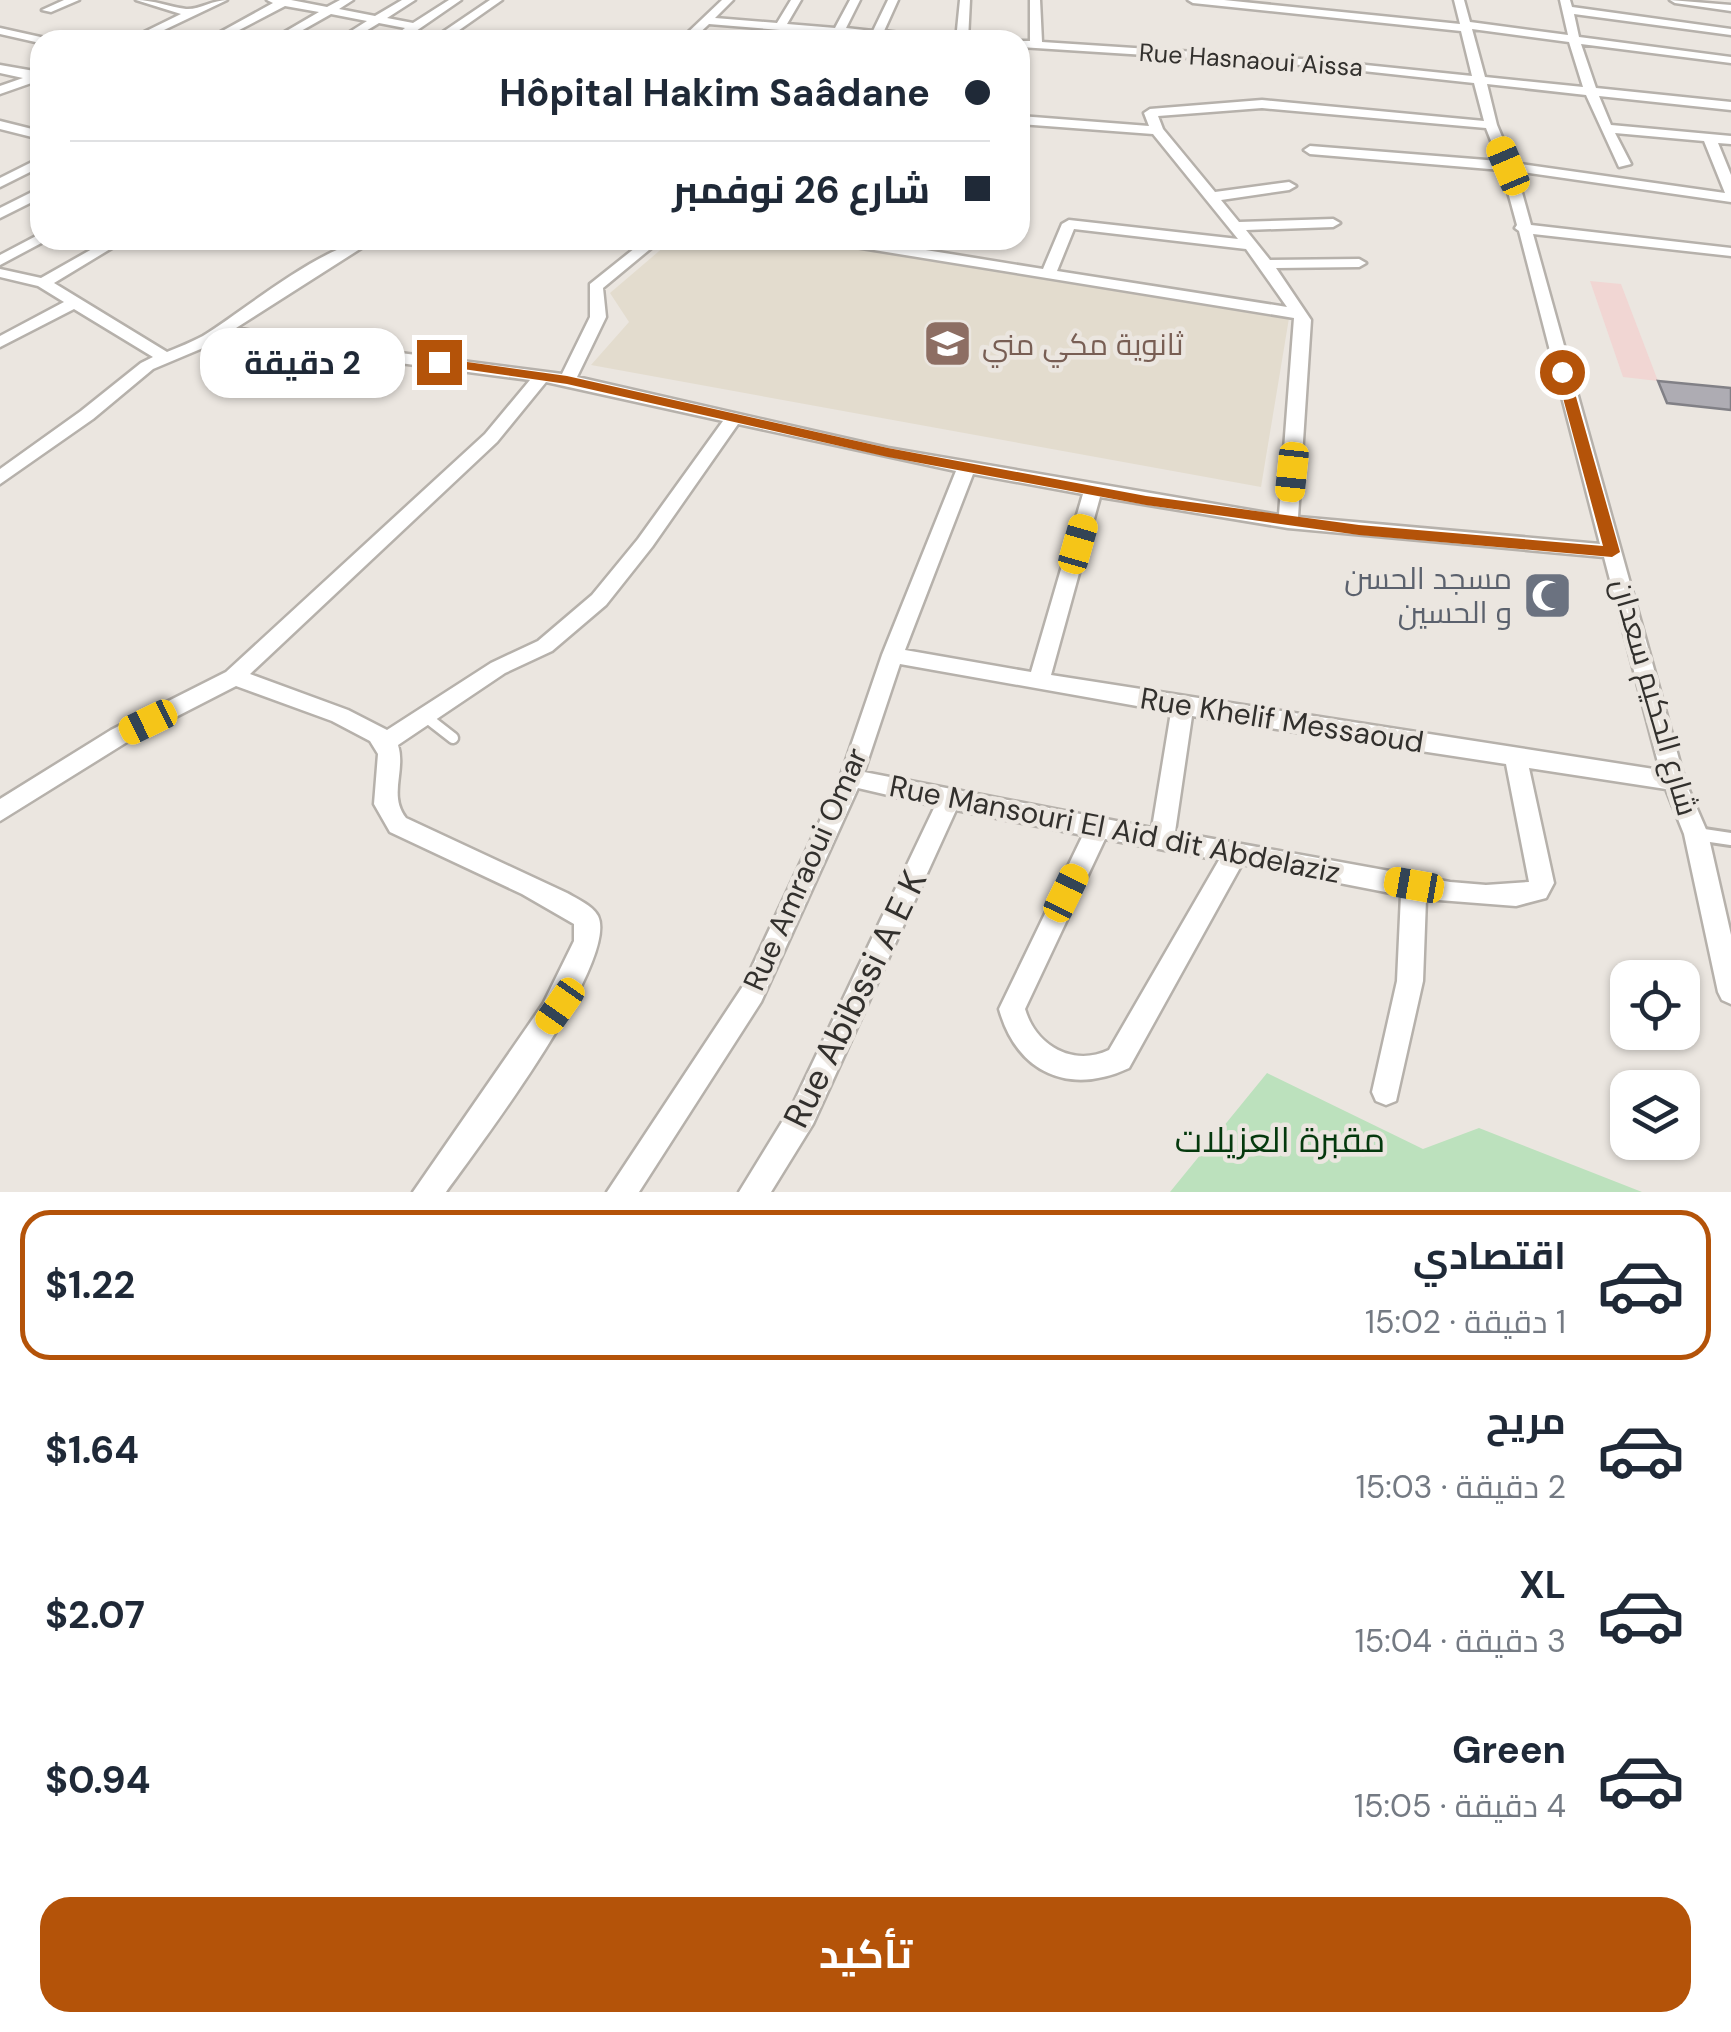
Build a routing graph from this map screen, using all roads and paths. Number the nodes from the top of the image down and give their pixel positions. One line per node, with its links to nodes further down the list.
1 (74, 0): 21 (street)
2 (141, 0): 23 (street)
3 (222, 0): 23 (street)
4 (348, 0): 22 (street)
5 (410, 0): 24 (street)
6 (456, 0): 26 (street)
7 (496, 0): 34 (street)
8 (728, 0): 25 (street)
9 (796, 0): 28 (street)
10 (854, 0): 37 (street)
11 (892, 0): 38 (street)
12 (965, 0): 39 (street)
13 (1035, 0): 40 (street)
14 (1194, 0): 27 (street)
15 (1459, 0): 27 (street, شارع الحكيم سعدان)
16 (1675, 0): 18 (street)
17 (281, 1): 22 (street); 30 (street)
18 (1694, 1): 20 (street)
19 (1566, 5): 42 (street); 44 (street)
20 (1731, 8)
21 (48, 10)
22 (328, 12): 24 (street); 31 (street)
23 (192, 14): 29 (street)
24 (379, 20): 26 (street); 32 (street)
25 (709, 21): 28 (street); 35 (street)
26 (415, 27): 33 (street)
27 (1465, 27): 44 (street); 50 (street, شارع الحكيم سعدان)
28 (779, 28): 36 (street)
29 (156, 30)
30 (230, 30)
31 (295, 30)
32 (361, 30)
33 (410, 30)
34 (452, 30)
35 (698, 30)
36 (809, 30)
37 (840, 30)
38 (879, 30)
39 (963, 30)
40 (1028, 30)
41 (0, 31): 43 (street)
42 (1731, 34): 46 (street)
43 (30, 38)
44 (1574, 38): 46 (street); 52 (street)
45 (1030, 46): 50 (street, Rue Hasnaoui Aissa)
46 (1730, 62)
47 (0, 69): 48 (street)
48 (30, 75)
49 (30, 79): 51 (street)
50 (1481, 79): 52 (street, Rue Hasnaoui Aissa); 56 (street, شارع الحكيم سعدان)
51 (0, 90)
52 (1590, 92): 53 (street, Rue Hasnaoui Aissa); 57 (street)
53 (1731, 106)
54 (1030, 121): 58 (street)
55 (0, 125): 59 (street)
56 (1491, 125): 58 (street); 64 (street, شارع الحكيم سعدان)
57 (1606, 128): 60 (street); 63 (street)
58 (1156, 130): 69 (street)
59 (30, 132)
60 (1709, 137): 61 (street); 68 (street)
61 (1731, 140)
62 (1310, 150): 64 (street)
63 (1624, 164)
64 (1508, 166): 68 (street); 74 (street, شارع الحكيم سعدان)
65 (30, 167): 66 (street)
66 (0, 182)
67 (1289, 186): 69 (street)
68 (1731, 195)
69 (1211, 196): 73 (street)
70 (30, 198): 71 (street)
71 (0, 214)
72 (1333, 223): 73 (street)
73 (1235, 226): 76 (street)
74 (1522, 228): 82 (street); 102 (street, شارع الحكيم سعدان)
75 (30, 244): 84 (street)
76 (1250, 245): 86 (street); 88 (street)
77 (101, 250): 89 (street)
78 (347, 250): 92 (street)
79 (641, 250): 96 (street)
80 (904, 250): 83 (street)
81 (953, 250): 83 (street)
82 (1731, 252)
83 (949, 258): 88 (street)
84 (0, 261)
85 (1359, 263): 86 (street)
86 (1266, 264): 91 (street)
87 (0, 273): 89 (street)
88 (1048, 274): 91 (street)
89 (43, 284): 90 (street)
90 (72, 304): 93 (street); 94 (street)
91 (1299, 314): 101 (street)
92 (222, 330): 94 (street); 95 (street)
93 (0, 342)
94 (164, 357): 99 (street)
95 (542, 376): 96 (street); 104 (street)
96 (567, 380): 97 (street)
97 (733, 420): 98 (street); 107 (street)
98 (966, 468): 100 (street); 103 (street, Rue Amraoui Omar)
99 (0, 478)
100 (1093, 490): 101 (street); 105 (street)
101 (1288, 522): 102 (street)
102 (1612, 552): 112 (street, شارع الحكيم سعدان)
103 (892, 655): 105 (street, Rue Khelif Messaoud); 111 (street, Rue Amraoui Omar)
104 (234, 677): 109 (street); 114 (street)
105 (1039, 680): 106 (street, Rue Khelif Messaoud)
106 (1183, 706): 110 (street, Rue Khelif Messaoud); 118 (street)
107 (426, 717): 108 (lane); 109 (street)
108 (453, 738)
109 (386, 742): 123 (street)
110 (1516, 758): 112 (street, Rue Khelif Messaoud); 120 (street, Rue Mansouri El Aid dit Abdelaziz)
111 (851, 778): 113 (street, Rue Mansouri El Aid dit Abdelaziz); 124 (street, Rue Amraoui Omar)
112 (1674, 781): 116 (street, شارع الحكيم سعدان)
113 (949, 801): 115 (street, Rue Mansouri El Aid dit Abdelaziz); 125 (street, Rue Abibssi A E K)
114 (0, 812)
115 (1098, 829): 118 (street, Rue Mansouri El Aid dit Abdelaziz); 119 (street)
116 (1696, 834): 117 (lane); 121 (street, شارع الحكيم سعدان)
117 (1731, 839)
118 (1162, 840): 119 (street, Rue Mansouri El Aid dit Abdelaziz)
119 (1236, 852): 120 (street, Rue Mansouri El Aid dit Abdelaziz)
120 (1414, 885): 122 (street)
121 (1731, 992)
122 (1386, 1092)
123 (428, 1192)
124 (622, 1192)
125 (754, 1192)

